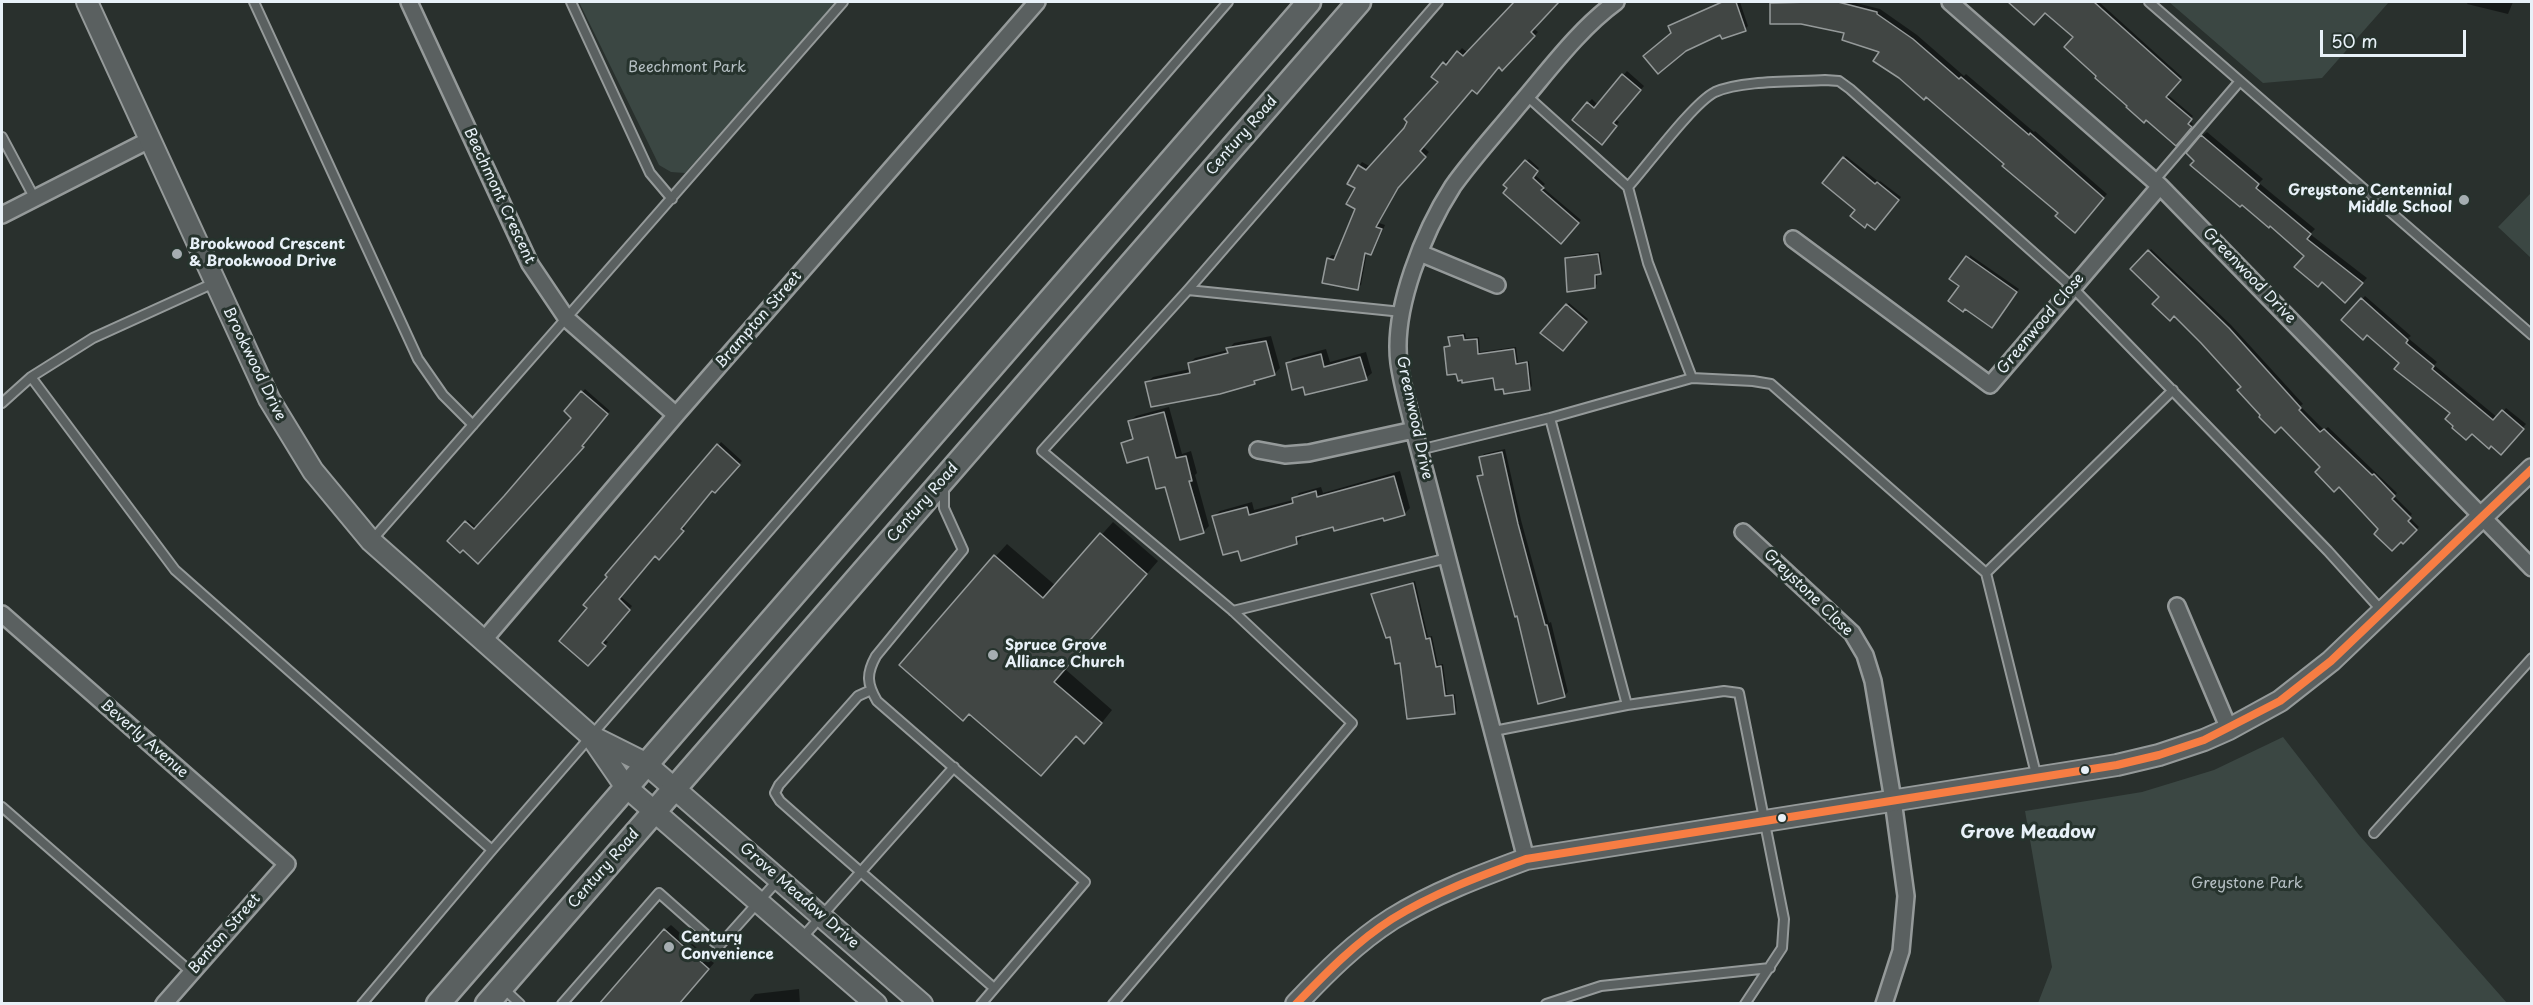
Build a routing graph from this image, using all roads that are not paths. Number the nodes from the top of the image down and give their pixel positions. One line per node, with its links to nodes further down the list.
1 (87, 2): 17 (street, Brookwood Drive)
2 (254, 2): 38 (lane)
3 (409, 2): 30 (street, Beechmont Crescent)
4 (571, 2): 21 (lane)
5 (843, 2): 21 (lane)
6 (1034, 2): 36 (street, Brampton Street)
7 (1228, 2): 60 (lane)
8 (1309, 2): 61 (main road)
9 (1359, 2): 43 (main road, Century Road)
10 (1438, 2): 28 (lane)
11 (1616, 2): 15 (street, Greenwood Drive)
12 (1950, 2): 18 (street, Greenwood Drive)
13 (2149, 2): 14 (lane)
14 (2240, 81): 18 (lane); 31 (lane)
15 (1527, 96): 19 (lane); 24 (street, Greenwood Drive)
16 (2, 137): 20 (lane)
17 (149, 140): 20 (street); 25 (street, Brookwood Drive)
18 (2157, 183): 27 (street, Greenwood Close); 44 (street, Greenwood Drive)
19 (1628, 188): 27 (lane); 33 (lane)
20 (33, 197): 22 (street)
21 (672, 198): 30 (lane)
22 (2, 214)
23 (1793, 239): 27 (street, Greenwood Close)
24 (1420, 254): 26 (street); 29 (street, Greenwood Drive)
25 (215, 282): 32 (lane); 46 (street, Brookwood Drive)
26 (1497, 285)
27 (2072, 287): 34 (lane)
28 (1188, 290): 29 (lane); 51 (lane)
29 (1402, 312): 39 (street, Greenwood Drive)
30 (567, 319): 36 (street, Beechmont Crescent); 38 (lane)
31 (2532, 335)
32 (31, 377): 35 (lane); 71 (lane)
33 (1692, 378): 37 (lane); 49 (lane)
34 (2173, 390): 49 (lane); 52 (lane)
35 (2, 403)
36 (676, 415): 54 (street, Brampton Street)
37 (1550, 418): 41 (lane); 57 (lane)
38 (473, 425): 46 (lane)
39 (1414, 430): 40 (street); 41 (street, Greenwood Drive)
40 (1258, 450)
41 (1419, 450): 47 (street, Greenwood Drive)
42 (2532, 470): 44 (street)
43 (947, 475): 56 (lane); 65 (main road, Century Road)
44 (2483, 517): 48 (street, Greenwood Drive); 52 (street)
45 (1743, 531): 66 (street, Greystone Close)
46 (371, 541): 54 (street, Brookwood Drive)
47 (1448, 558): 51 (lane); 59 (street, Greenwood Drive)
48 (2532, 568)
49 (1986, 573): 63 (lane)
50 (2177, 606): 58 (street)
51 (1233, 611): 91 (lane)
52 (2384, 612): 58 (street)
53 (2, 614): 73 (street, Beverly Avenue)
54 (483, 641): 60 (street, Brookwood Drive)
55 (2532, 658): 70 (lane)
56 (870, 690): 62 (lane); 74 (lane)
57 (1627, 705): 59 (lane); 69 (lane)
58 (2229, 729): 63 (street)
59 (1494, 731): 72 (street, Greenwood Drive)
60 (591, 736): 61 (street, Brookwood Drive); 64 (street, Brookwood Drive); 71 (lane)
61 (645, 763): 64 (main road); 65 (street, Grove Meadow Drive)
62 (954, 767): 74 (lane); 81 (lane)
63 (2037, 779): 66 (street)
64 (625, 786): 68 (street, Grove Meadow Drive); 85 (main road)
65 (675, 788): 68 (main road, Century Road); 75 (street, Grove Meadow Drive)
66 (1893, 800): 69 (street); 95 (street, Greystone Close)
67 (2, 807): 80 (lane)
68 (655, 812): 76 (street, Grove Meadow Drive); 82 (main road, Century Road)
69 (1764, 821): 72 (street); 79 (lane)
70 (2374, 833)
71 (492, 850): 84 (lane)
72 (1526, 859): 92 (street)
73 (287, 864): 80 (street, Benton Street)
74 (861, 872): 77 (lane); 81 (lane)
75 (780, 879): 76 (lane); 77 (street, Grove Meadow Drive)
76 (759, 902): 78 (street, Grove Meadow Drive); 87 (lane)
77 (822, 915): 78 (lane); 89 (street, Grove Meadow Drive)
78 (801, 939): 88 (street, Grove Meadow Drive)
79 (1770, 968): 93 (lane); 94 (lane)
80 (191, 972): 83 (street, Benton Street)
81 (994, 988): 90 (lane)
82 (495, 995): 86 (lane)
83 (164, 1004)
84 (362, 1004)
85 (438, 1004)
86 (520, 1004)
87 (562, 1004)
88 (876, 1004)
89 (922, 1004)
90 (981, 1004)
91 (1113, 1004)
92 (1296, 1004)
93 (1546, 1004)
94 (1745, 1004)
95 (1884, 1004)

